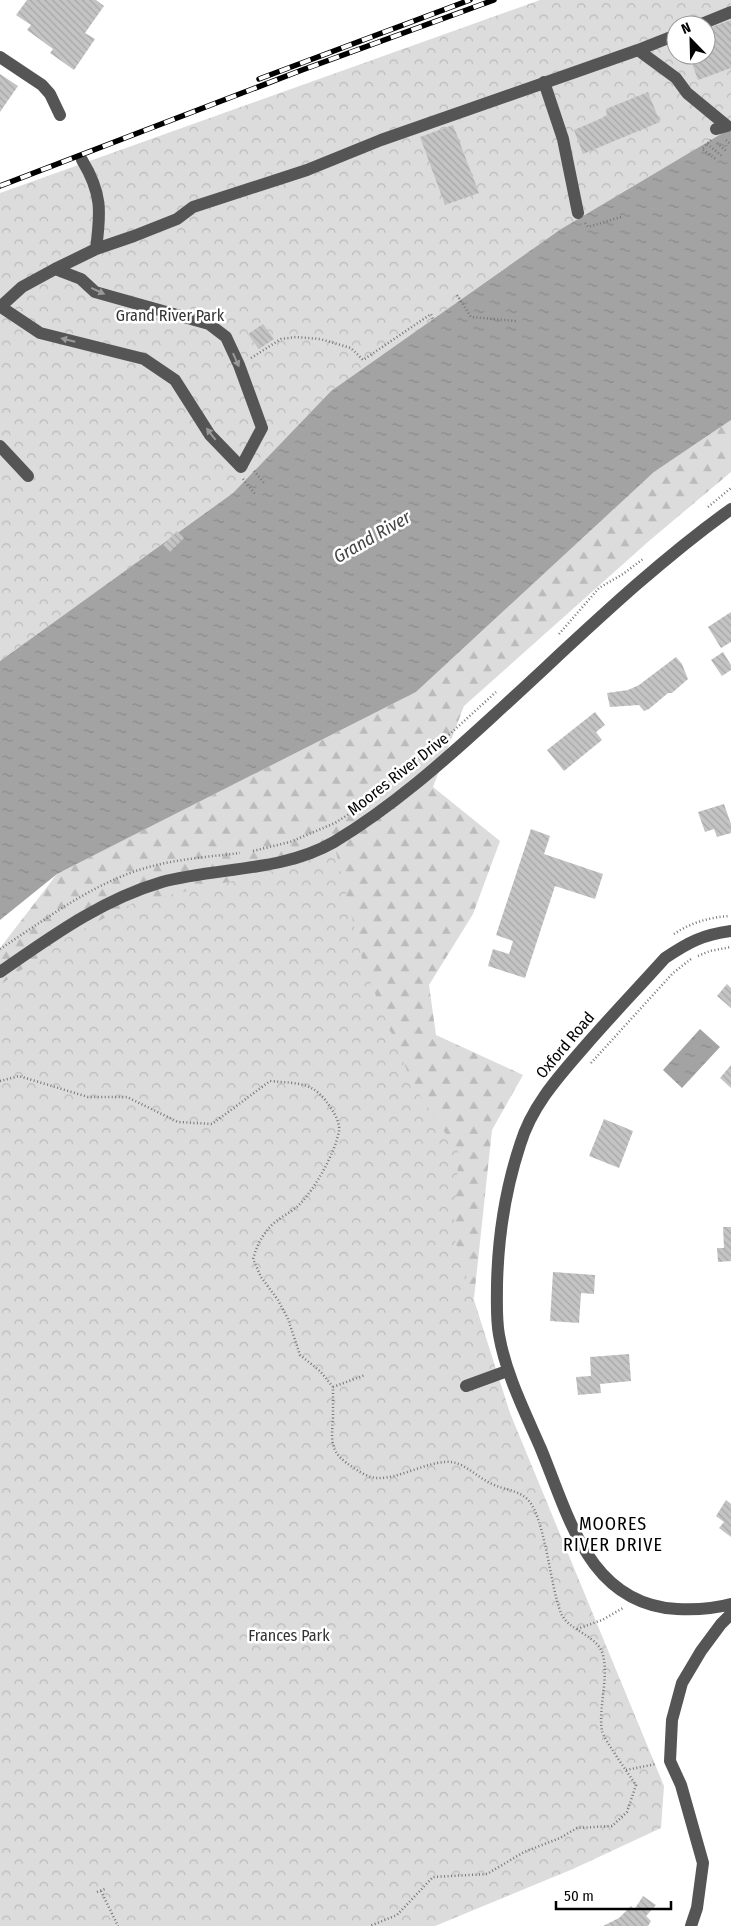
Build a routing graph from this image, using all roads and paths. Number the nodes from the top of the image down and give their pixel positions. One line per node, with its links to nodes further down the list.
1 (731, 12): 2 (street)
2 (716, 18)
3 (666, 39): 4 (street)
4 (638, 50): 6 (street); 8 (street)
5 (0, 57): 7 (street)
6 (544, 82): 14 (street); 16 (street)
7 (60, 115)
8 (716, 129)
9 (707, 144): 10 (path); 11 (path); 13 (path)
10 (727, 152)
11 (722, 156)
12 (82, 160): 16 (street)
13 (717, 160)
14 (578, 213): 15 (path)
15 (621, 217)
16 (96, 248): 17 (street)
17 (55, 270): 19 (street); 22 (street, one-way to 22)
18 (457, 295): 21 (path)
19 (0, 307): 24 (street, one-way to 19)
20 (433, 319): 22 (path)
21 (516, 321)
22 (239, 365): 24 (street)
23 (0, 446): 25 (street)
24 (245, 471): 26 (path); 28 (path)
25 (28, 476)
26 (265, 484)
27 (731, 488): 30 (path)
28 (255, 494)
29 (731, 509): 37 (street, Moores River Drive)
30 (705, 510)
31 (646, 557): 32 (path)
32 (554, 640)
33 (497, 691): 36 (path)
34 (731, 931): 40 (street, Oxford Road)
35 (731, 947): 38 (path)
36 (0, 949)
37 (0, 972)
38 (588, 1066)
39 (0, 1081): 43 (path)
40 (508, 1371): 42 (street); 44 (street, Oxford Road)
41 (365, 1375): 43 (path)
42 (466, 1386)
43 (333, 1387): 47 (path)
44 (636, 1600): 45 (street, Oxford Road); 47 (path)
45 (731, 1604)
46 (731, 1614): 48 (street)
47 (577, 1629): 49 (path)
48 (670, 1760): 49 (path); 55 (street)
49 (626, 1770): 54 (path)
50 (105, 1889): 51 (path)
51 (102, 1891): 52 (path); 53 (path)
52 (98, 1892)
53 (118, 1926)
54 (370, 1926)
55 (691, 1926)

